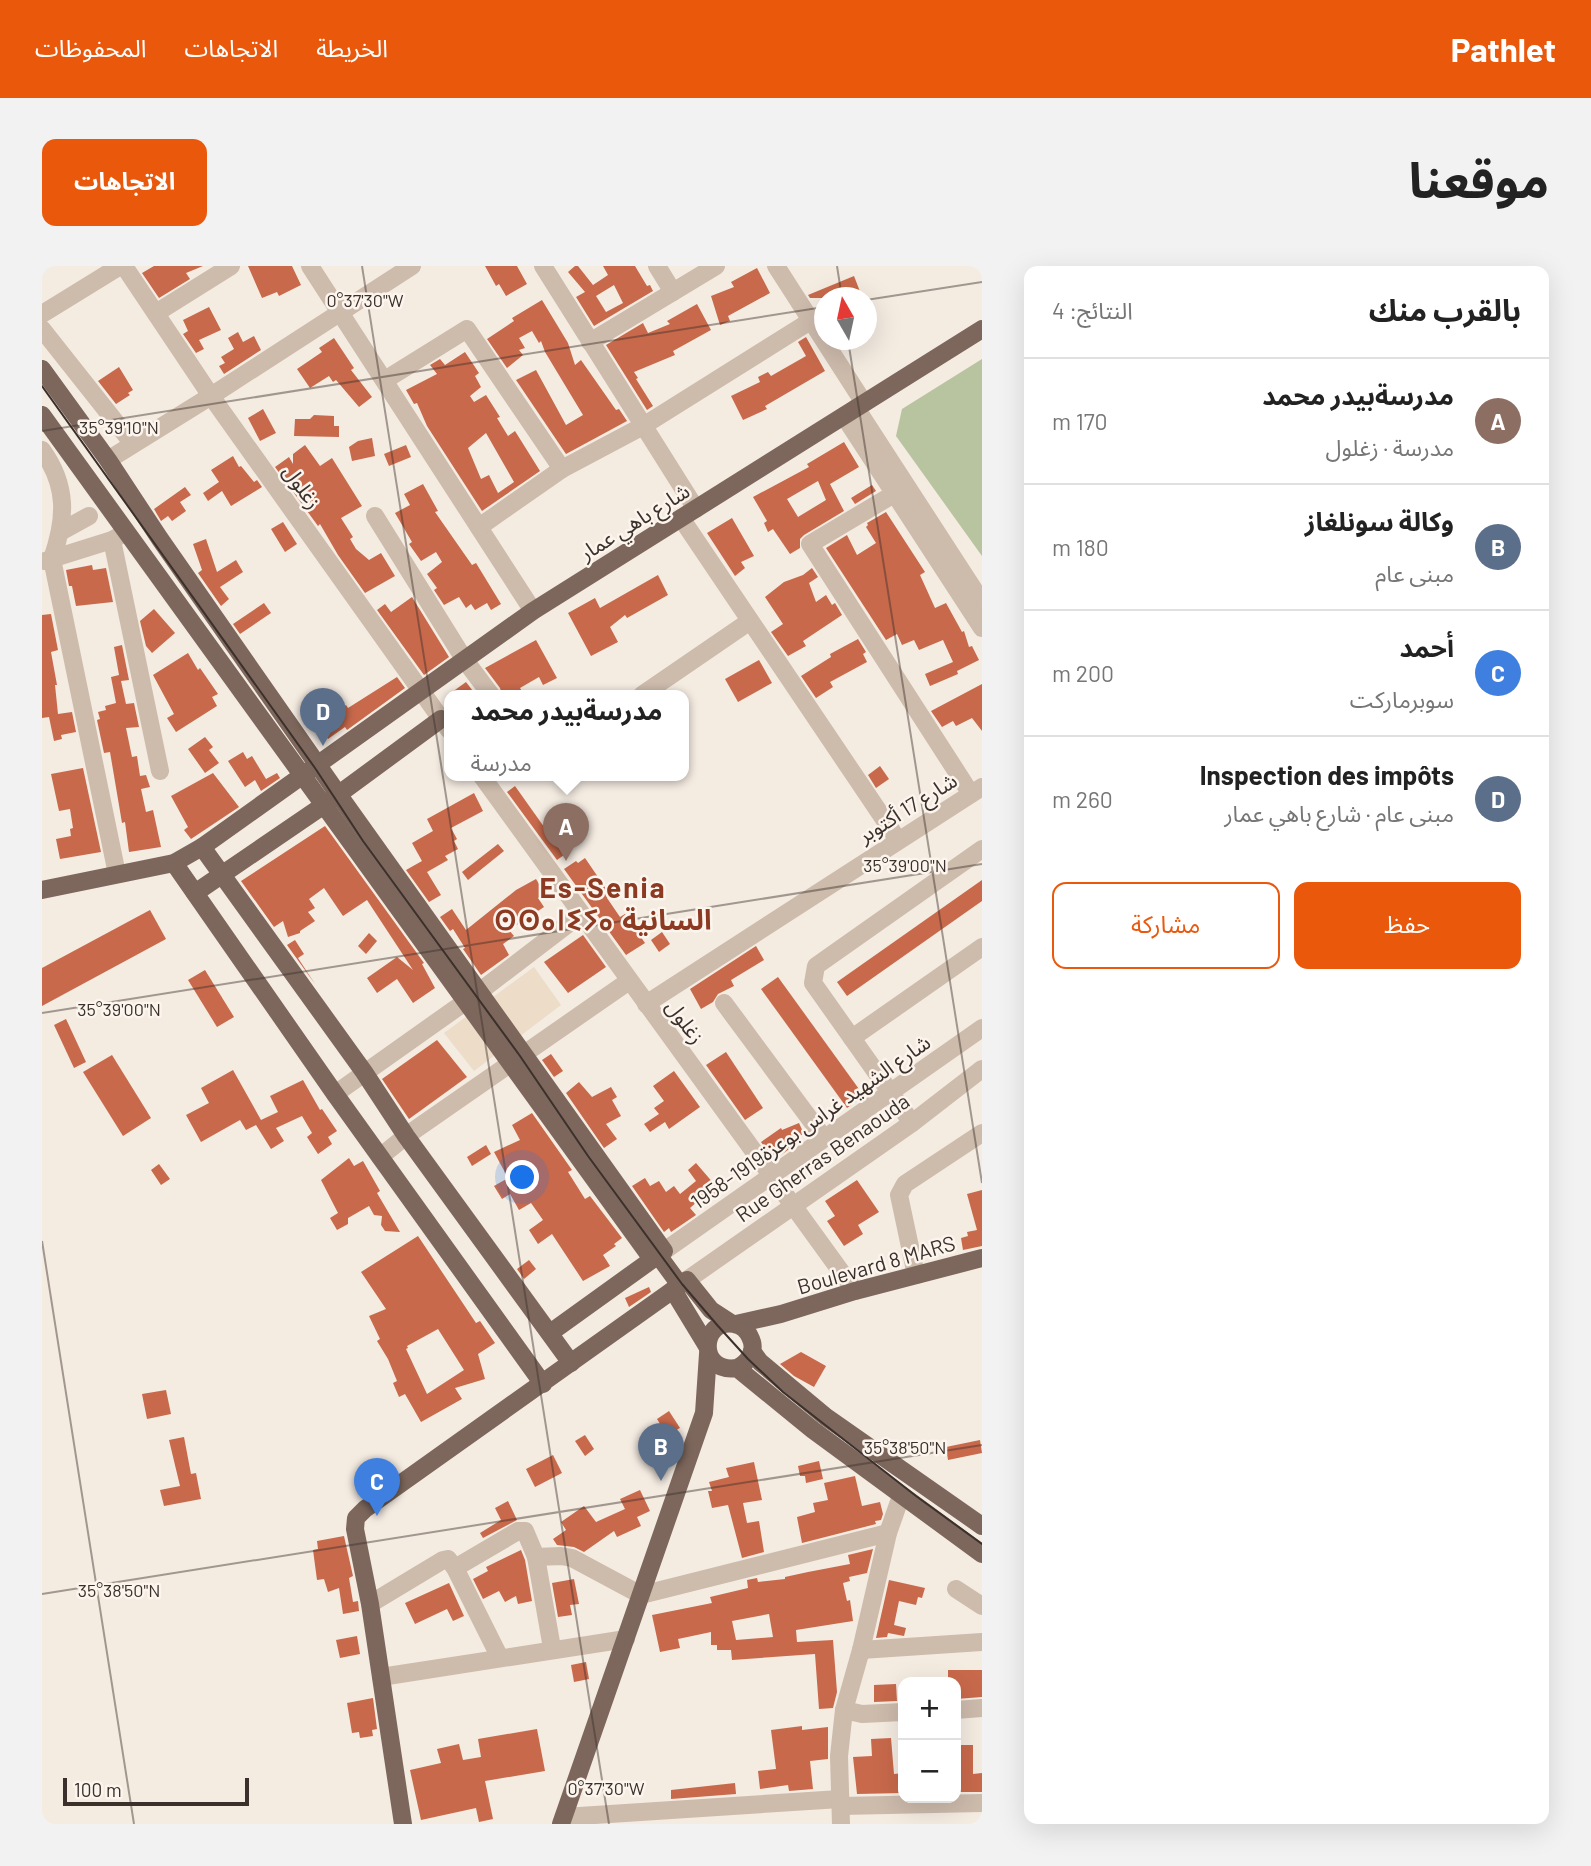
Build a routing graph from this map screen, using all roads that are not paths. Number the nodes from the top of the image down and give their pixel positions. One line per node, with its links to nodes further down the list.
1 (122, 266): 11 (street, زغلول); 12 (street)
2 (231, 266): 11 (street)
3 (310, 266): 10 (street)
4 (412, 266): 10 (street)
5 (543, 266): 16 (street)
6 (657, 266): 9 (street)
7 (716, 266): 9 (street)
8 (776, 266): 13 (street)
9 (673, 292): 16 (street)
10 (341, 312): 18 (street); 19 (street)
11 (156, 313): 19 (street, زغلول)
12 (42, 314)
13 (812, 320): 20 (street); 22 (street)
14 (42, 329): 23 (street)
15 (982, 329): 20 (main road, شارع باهي عمار)
16 (590, 342): 22 (street)
17 (42, 369): 24 (main road)
18 (385, 380): 26 (street); 31 (street)
19 (211, 396): 23 (street); 42 (street, زغلول)
20 (855, 409): 27 (street); 28 (main road, شارع باهي عمار); 35 (street)
21 (42, 415): 33 (main road)
22 (643, 426): 26 (street); 28 (street)
23 (133, 444): 24 (street)
24 (108, 460): 45 (main road)
25 (45, 462): 32 (street)
26 (562, 469): 31 (street)
27 (894, 494): 38 (street); 49 (street)
28 (688, 514): 36 (main road, شارع باهي عمار); 37 (street)
29 (89, 516): 32 (street)
30 (375, 516): 39 (street)
31 (480, 527): 36 (street)
32 (60, 532): 34 (street)
33 (119, 536): 34 (street); 46 (street); 47 (main road)
34 (47, 560): 55 (street)
35 (982, 602)
36 (533, 611): 39 (main road, شارع باهي عمار)
37 (750, 621): 41 (street); 51 (street)
38 (982, 628)
39 (464, 659): 40 (street); 42 (main road, شارع باهي عمار)
40 (487, 690)
41 (649, 690)
42 (420, 691): 43 (street, زغلول); 45 (main road, شارع باهي عمار)
43 (444, 723)
44 (444, 725): 50 (main road)
45 (318, 765): 47 (main road, شارع باهي عمار); 50 (main road)
46 (160, 771)
47 (303, 777): 50 (main road); 52 (main road, شارع باهي عمار)
48 (485, 781): 59 (street, زغلول)
49 (977, 790): 51 (street, شارع 17 أكتوبر)
50 (331, 799): 56 (main road); 62 (main road)
51 (898, 839): 64 (street, شارع 17 أكتوبر)
52 (202, 848): 54 (main road, شارع باهي عمار); 56 (main road)
53 (982, 849): 66 (street)
54 (174, 863): 55 (main road, شارع باهي عمار); 58 (main road)
55 (117, 874): 57 (main road, شارع باهي عمار)
56 (221, 875): 58 (main road); 69 (main road)
57 (42, 890)
58 (195, 893): 71 (main road)
59 (581, 914): 61 (street, زغلول); 62 (street)
60 (982, 947): 66 (street)
61 (629, 981): 64 (street, زغلول); 67 (street)
62 (473, 996): 67 (main road); 69 (street)
63 (724, 1003): 75 (street)
64 (646, 1004): 77 (street, زغلول)
65 (982, 1028): 70 (street, شارع الشهيد غراس بوعزة1919-1958)
66 (852, 1038): 70 (street)
67 (517, 1058): 74 (street); 79 (main road)
68 (982, 1070): 72 (street, Rue Gherras Benaouda)
69 (364, 1072): 71 (street); 74 (main road)
70 (890, 1092): 72 (street); 75 (street, شارع الشهيد غراس بوعزة1919-1958)
71 (335, 1094): 76 (main road)
72 (912, 1123): 78 (street, Rue Gherras Benaouda)
73 (982, 1133): 81 (street)
74 (406, 1136): 76 (street); 86 (main road)
75 (824, 1138): 77 (street, شارع الشهيد غراس بوعزة1919-1958)
76 (380, 1157): 91 (main road)
77 (770, 1176): 78 (street, زغلول); 79 (street, شارع الشهيد غراس بوعزة1919-1958)
78 (792, 1207): 82 (street, Rue Gherras Benaouda); 83 (street, زغلول)
79 (658, 1255): 82 (main road); 86 (main road)
80 (982, 1258): 81 (main road, Boulevard 8 MARS)
81 (916, 1275): 83 (main road, Boulevard 8 MARS)
82 (680, 1285): 85 (main road); 88 (main road); 89 (main road)
83 (855, 1292): 84 (main road, Boulevard 8 MARS)
84 (782, 1314): 85 (main road, Boulevard 8 MARS); 87 (main road)
85 (734, 1324): 87 (main road); 88 (main road)
86 (550, 1333): 89 (main road)
87 (752, 1345): 90 (main road); 94 (main road)
88 (708, 1350): 90 (main road); 92 (main road)
89 (571, 1363): 91 (main road)
90 (731, 1368): 92 (main road); 93 (main road)
91 (543, 1384): 101 (main road)
92 (704, 1413): 100 (main road)
93 (901, 1496): 95 (street); 96 (main road)
94 (982, 1526)
95 (888, 1534): 100 (street); 106 (street)
96 (982, 1554)
97 (536, 1557): 98 (street); 100 (street); 105 (street)
98 (455, 1567): 101 (street); 107 (street)
99 (956, 1589): 102 (street)
100 (641, 1595): 103 (main road)
101 (370, 1604): 108 (main road)
102 (982, 1606)
103 (626, 1639): 105 (street); 115 (main road)
104 (982, 1642): 106 (street)
105 (552, 1648): 107 (street)
106 (861, 1650): 110 (street)
107 (500, 1658): 108 (street)
108 (381, 1677): 116 (main road)
109 (982, 1708): 111 (street)
110 (844, 1710): 112 (street); 114 (street)
111 (961, 1710)
112 (898, 1712)
113 (982, 1803): 114 (street)
114 (841, 1810): 115 (street)
115 (563, 1820)
116 (403, 1824)

